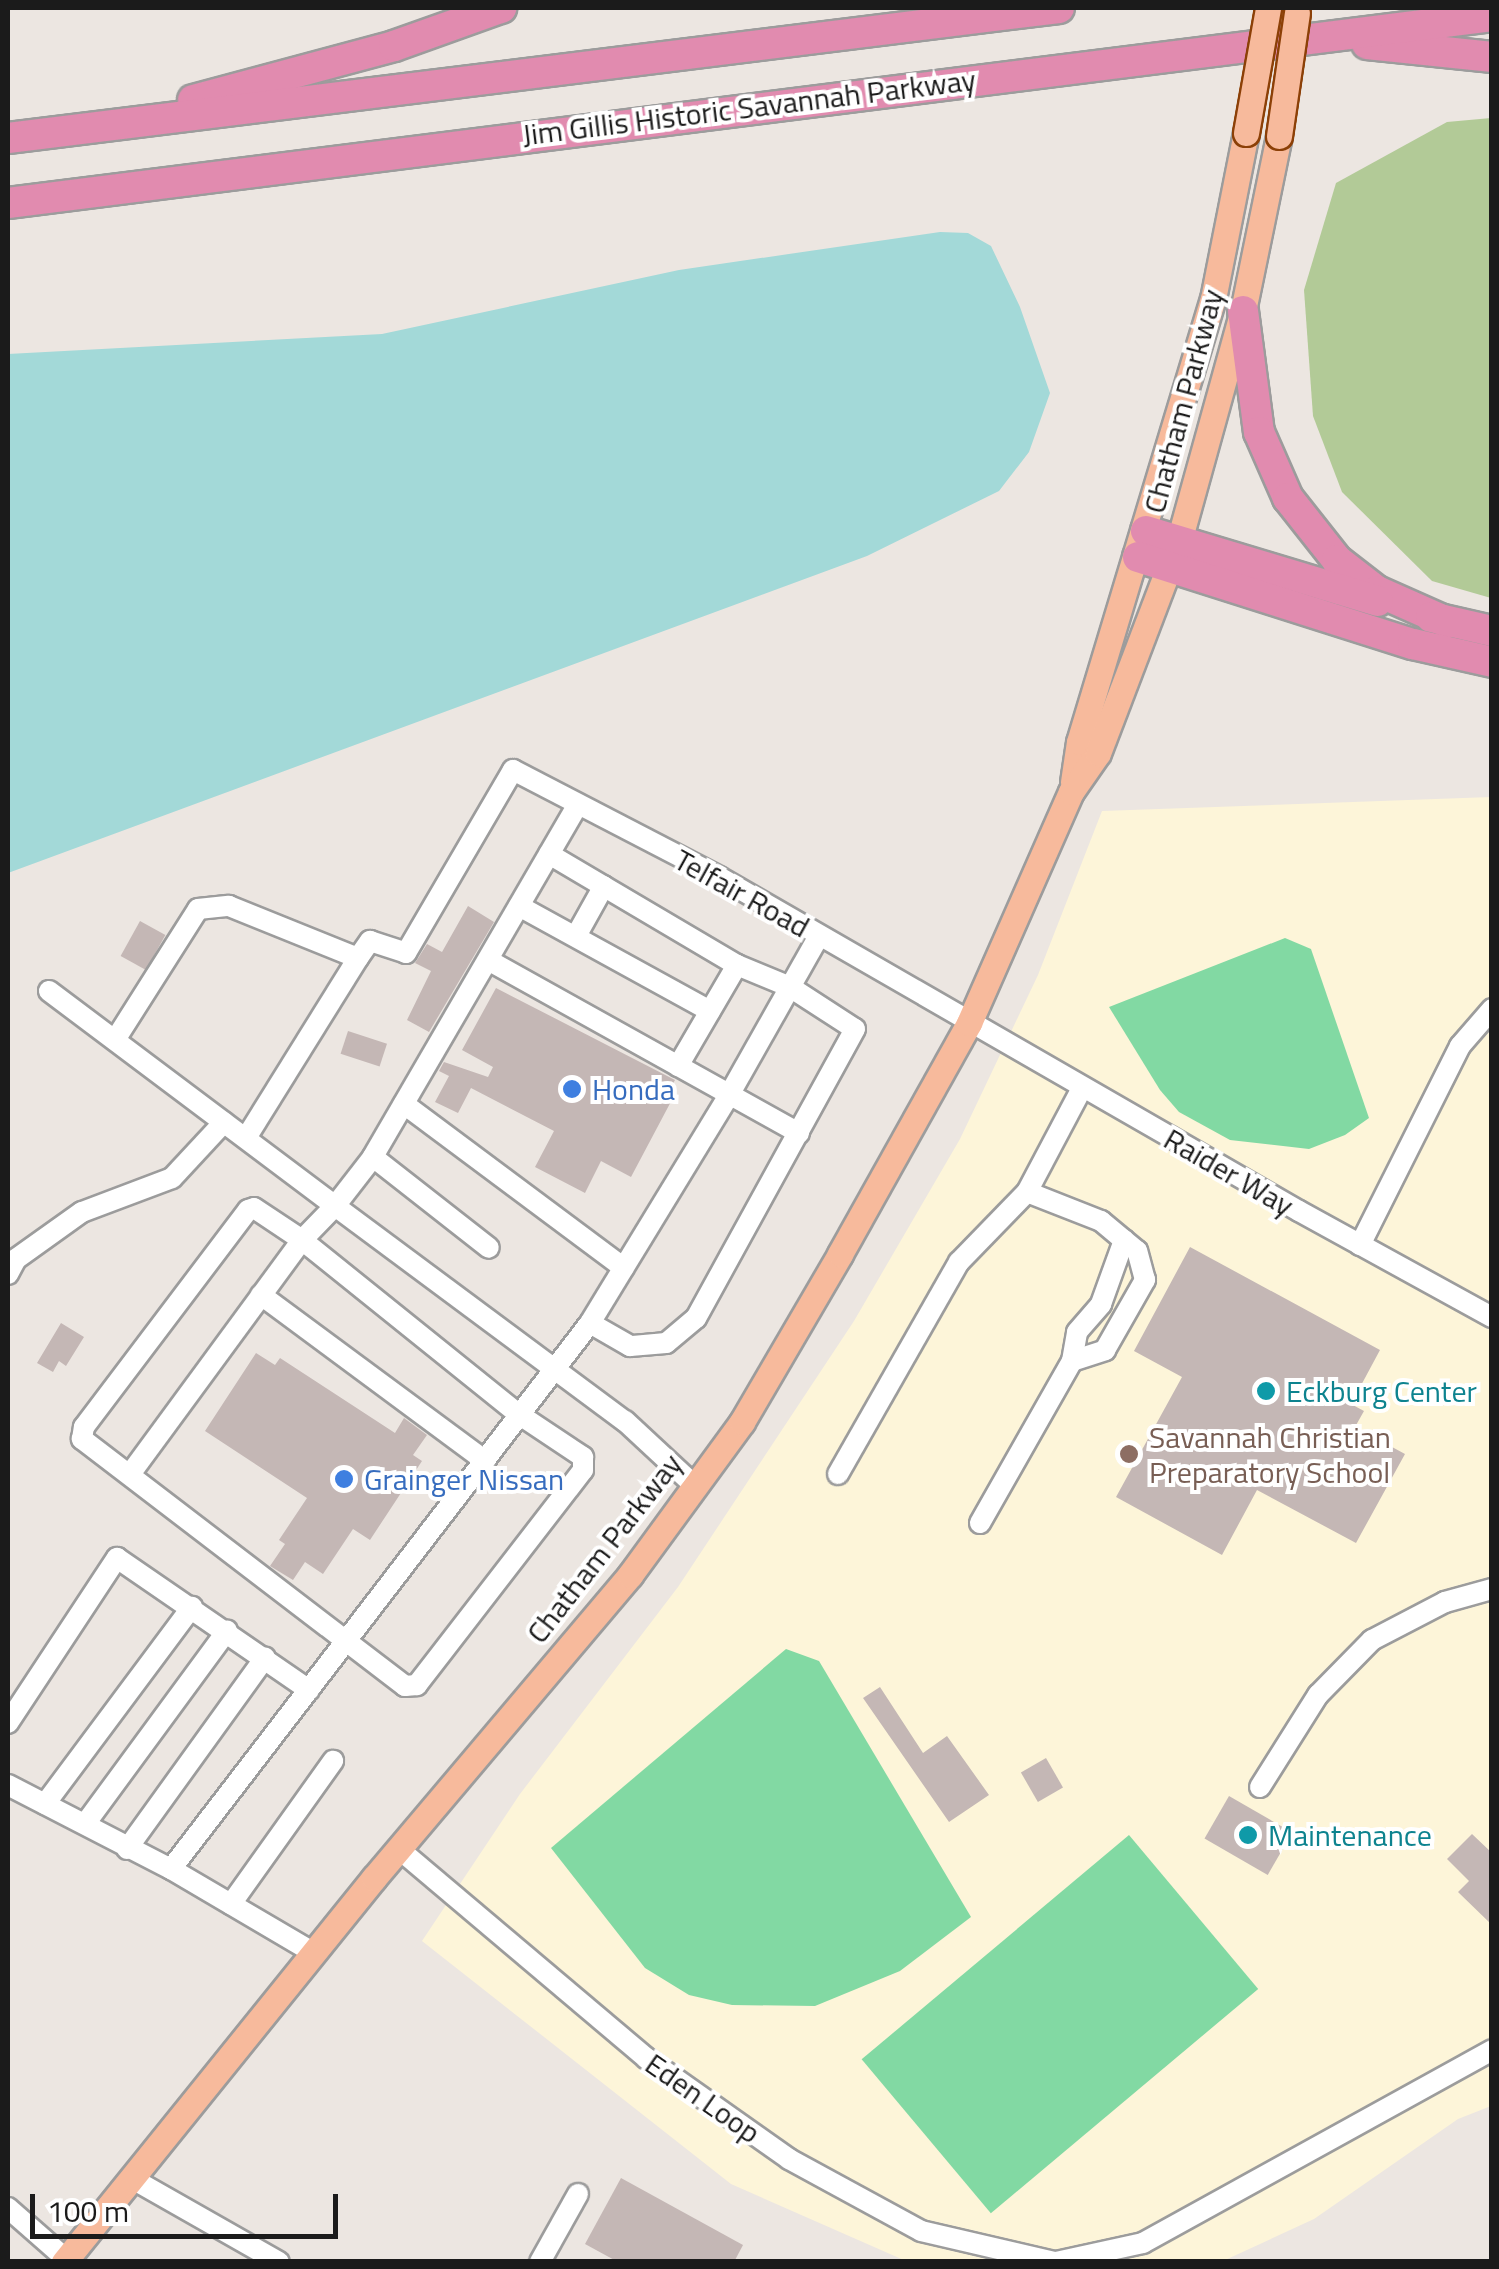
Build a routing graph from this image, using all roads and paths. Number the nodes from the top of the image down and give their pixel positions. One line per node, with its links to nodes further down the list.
1 (501, 8): 8 (highway)
2 (1059, 8): 8 (highway, Jim Gillis Historic Savannah Parkway)
3 (1268, 8): 11 (main road, Chatham Parkway, bridge)
4 (1298, 8): 10 (main road, Chatham Parkway, bridge)
5 (1492, 16): 6 (highway, Jim Gillis Historic Savannah Parkway)
6 (1325, 38): 7 (highway); 9 (highway, Jim Gillis Historic Savannah Parkway)
7 (1492, 58)
8 (21, 136)
9 (8, 202)
10 (1242, 311): 12 (main road, Chatham Parkway); 13 (highway)
11 (1142, 544): 12 (highway); 16 (main road, Chatham Parkway)
12 (1174, 554): 13 (highway); 15 (highway); 16 (main road, Chatham Parkway)
13 (1447, 622): 14 (highway)
14 (1492, 632)
15 (1492, 662)
16 (1071, 792): 30 (main road, Chatham Parkway)
17 (577, 806): 18 (street); 22 (street, Telfair Road); 23 (street, Telfair Road)
18 (549, 854): 19 (street); 20 (street)
19 (604, 886): 21 (street); 25 (street)
20 (519, 906): 21 (street); 24 (street)
21 (576, 936): 29 (street)
22 (818, 936): 26 (street); 30 (street, Telfair Road)
23 (358, 958): 31 (street); 38 (street)
24 (488, 960): 32 (street); 35 (street)
25 (737, 964): 26 (street); 29 (street)
26 (790, 987): 34 (street); 37 (street)
27 (49, 991): 31 (street)
28 (1492, 1009): 44 (street)
29 (710, 1011): 32 (street)
30 (968, 1023): 33 (street, Raider Way); 57 (main road, Chatham Parkway)
31 (116, 1040): 36 (street)
32 (678, 1066): 34 (street)
33 (1082, 1088): 40 (street); 44 (street, Raider Way)
34 (729, 1095): 37 (street); 46 (street)
35 (404, 1104): 39 (street); 46 (street)
36 (224, 1122): 38 (street); 47 (street)
37 (800, 1133): 50 (street)
38 (246, 1138): 41 (street)
39 (373, 1157): 41 (street); 45 (street)
40 (1027, 1192): 43 (street); 56 (street)
41 (335, 1206): 42 (street); 52 (street)
42 (302, 1240): 48 (street); 53 (street); 55 (street)
43 (1124, 1240): 51 (street); 51 (street)
44 (1360, 1245): 49 (street, Raider Way)
45 (489, 1248)
46 (624, 1268): 50 (street)
47 (8, 1274)
48 (261, 1295): 54 (street); 55 (street)
49 (1492, 1317)
50 (590, 1323): 52 (street)
51 (1072, 1361): 58 (street)
52 (555, 1370): 53 (street); 57 (street)
53 (520, 1415): 54 (street); 62 (street)
54 (484, 1461): 62 (street)
55 (131, 1472): 62 (street)
56 (838, 1474)
57 (695, 1486): 72 (main road, Chatham Parkway)
58 (980, 1523)
59 (1492, 1589): 68 (street)
60 (192, 1606): 61 (street); 65 (street); 69 (street)
61 (227, 1631): 63 (street); 70 (street)
62 (346, 1641): 64 (street)
63 (266, 1658): 64 (street); 71 (street)
64 (308, 1690): 73 (street)
65 (8, 1722)
66 (333, 1761): 74 (street)
67 (8, 1785): 69 (street)
68 (1260, 1787)
69 (45, 1804): 70 (street)
70 (85, 1824): 71 (street)
71 (128, 1848): 73 (street)
72 (399, 1849): 75 (main road, Chatham Parkway); 83 (street, Eden Loop)
73 (171, 1869): 74 (street)
74 (231, 1904): 75 (street)
75 (314, 1952): 77 (main road, Chatham Parkway)
76 (1492, 2050): 83 (street, Eden Loop)
77 (131, 2178): 80 (main road, Chatham Parkway); 81 (street)
78 (578, 2194): 82 (street)
79 (8, 2208): 80 (street)
80 (65, 2260)
81 (278, 2261)
82 (540, 2262)
83 (1055, 2262)

